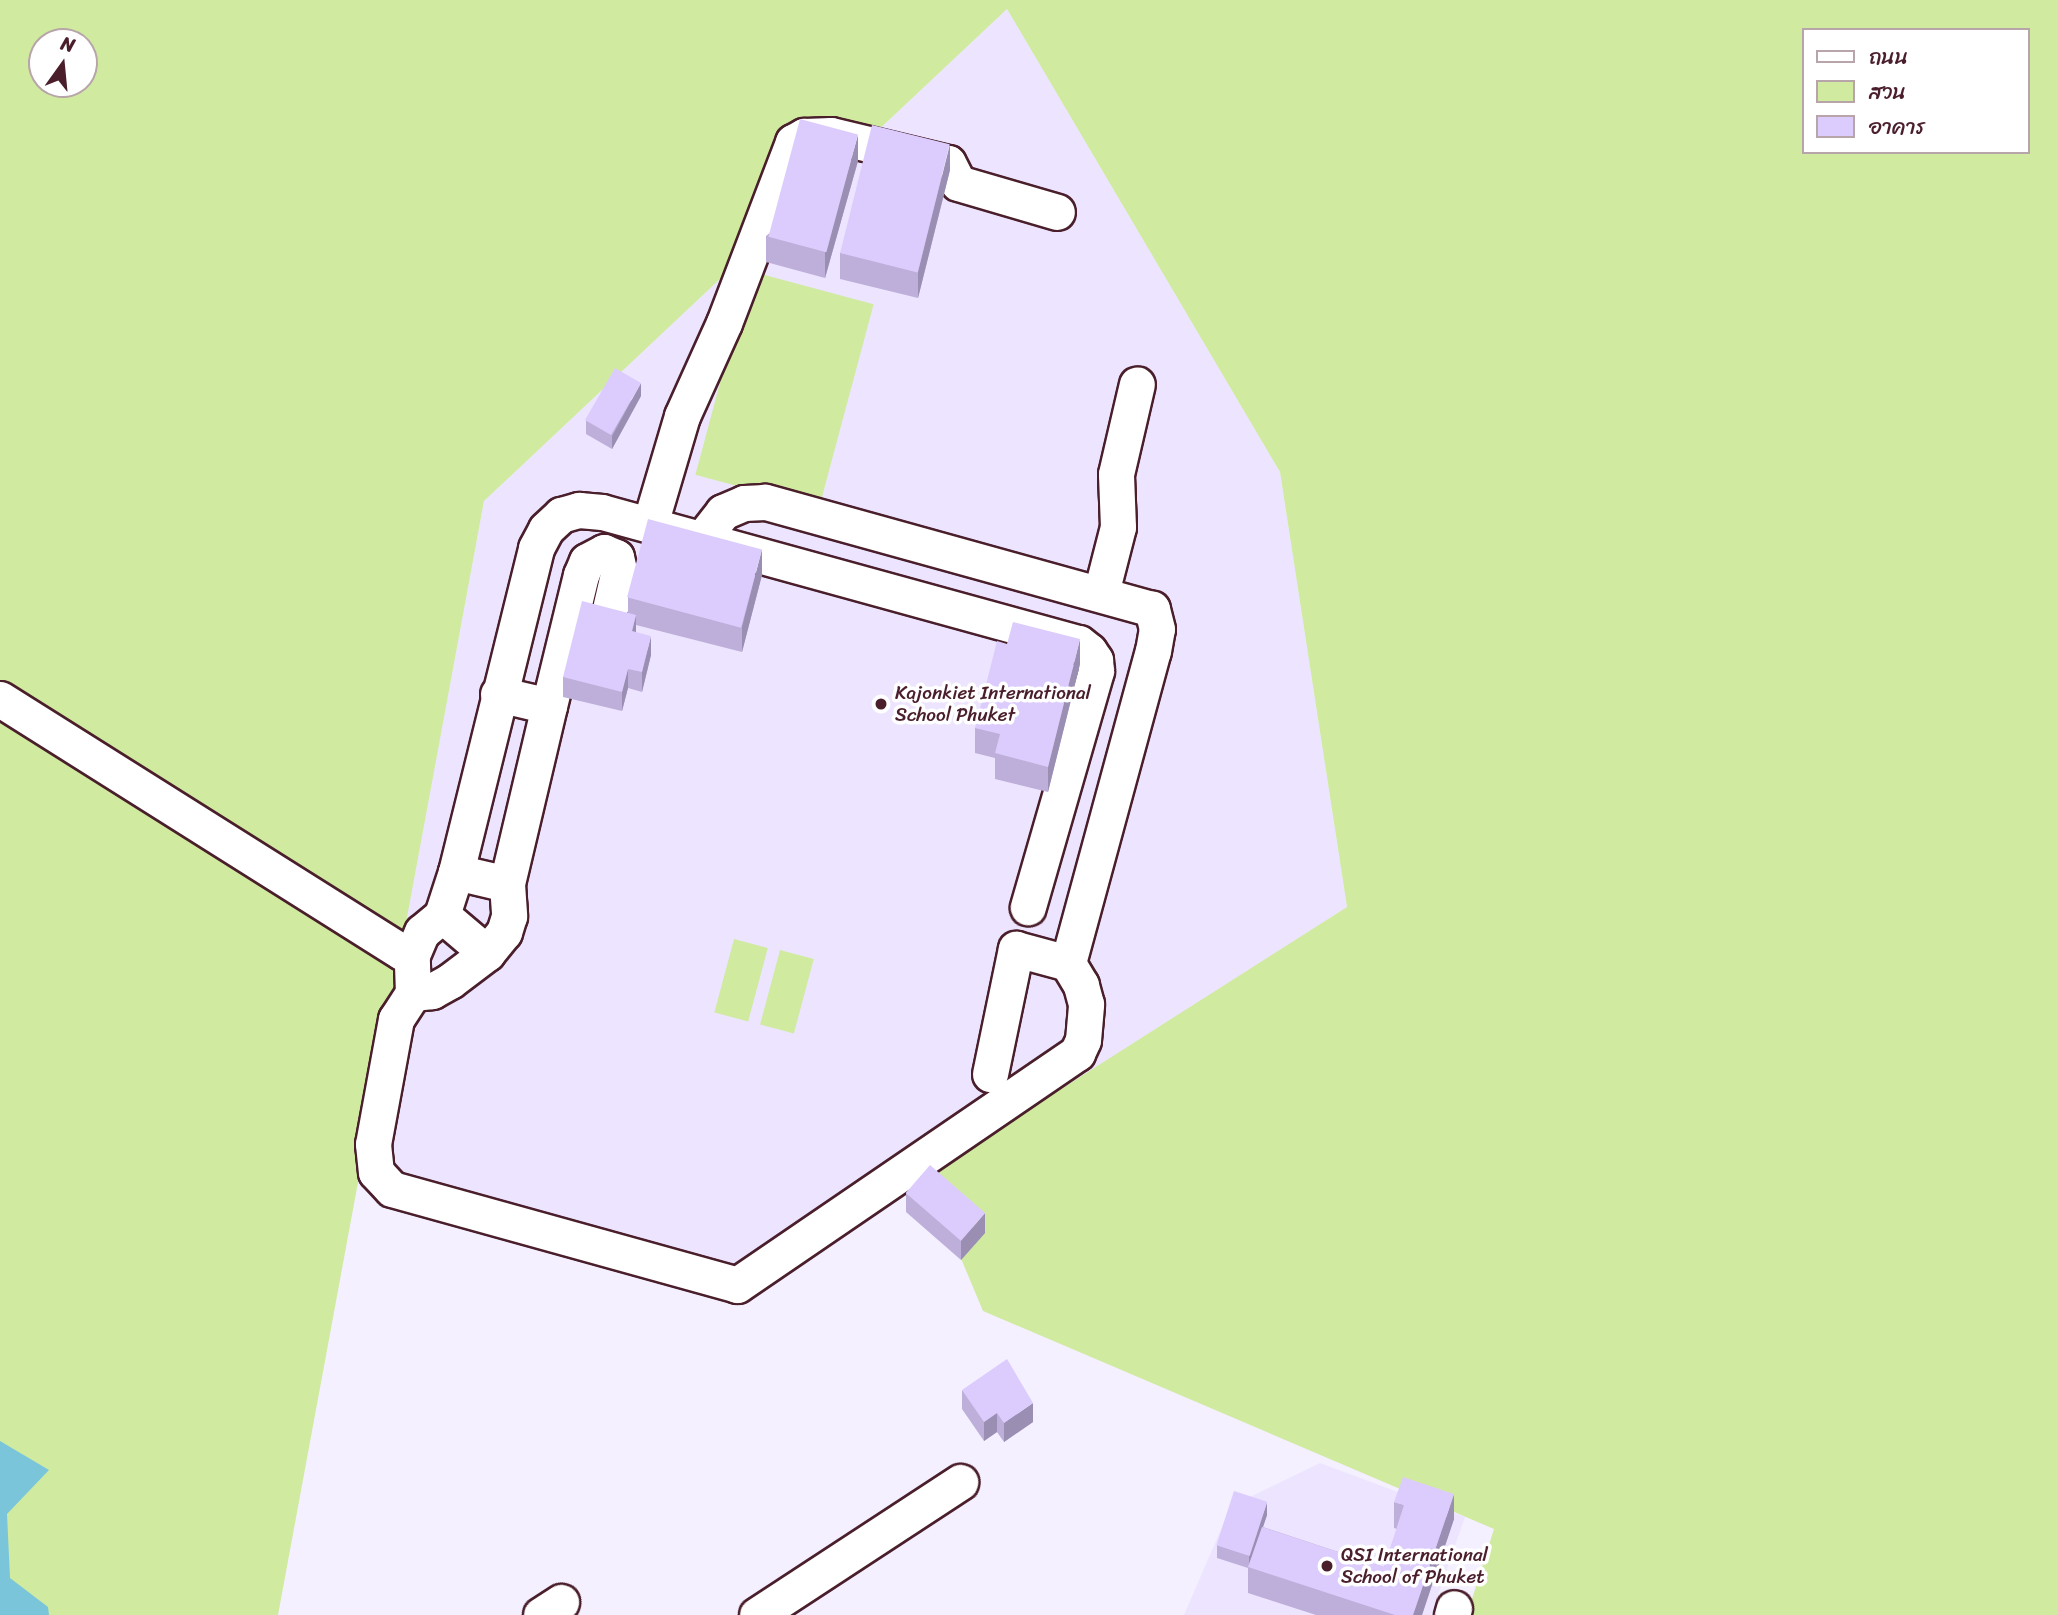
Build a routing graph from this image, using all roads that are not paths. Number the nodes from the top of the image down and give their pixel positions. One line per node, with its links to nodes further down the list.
1 (1057, 212): 3 (street)
2 (1138, 384): 5 (street)
3 (650, 524): 4 (street); 7 (street)
4 (702, 538): 5 (street); 12 (street)
5 (1101, 593): 16 (street)
6 (611, 606): 9 (street)
7 (498, 694): 9 (street); 10 (street)
8 (0, 699): 14 (street)
9 (549, 706): 11 (street)
10 (456, 872): 11 (street); 13 (street)
11 (507, 884): 15 (street)
12 (1028, 907)
13 (442, 915): 14 (street); 15 (street)
14 (407, 953): 17 (street)
15 (487, 953): 17 (street)
16 (1068, 964): 17 (street); 18 (street)
17 (413, 993)
18 (990, 1074)
19 (960, 1482): 20 (street)
20 (757, 1615)

